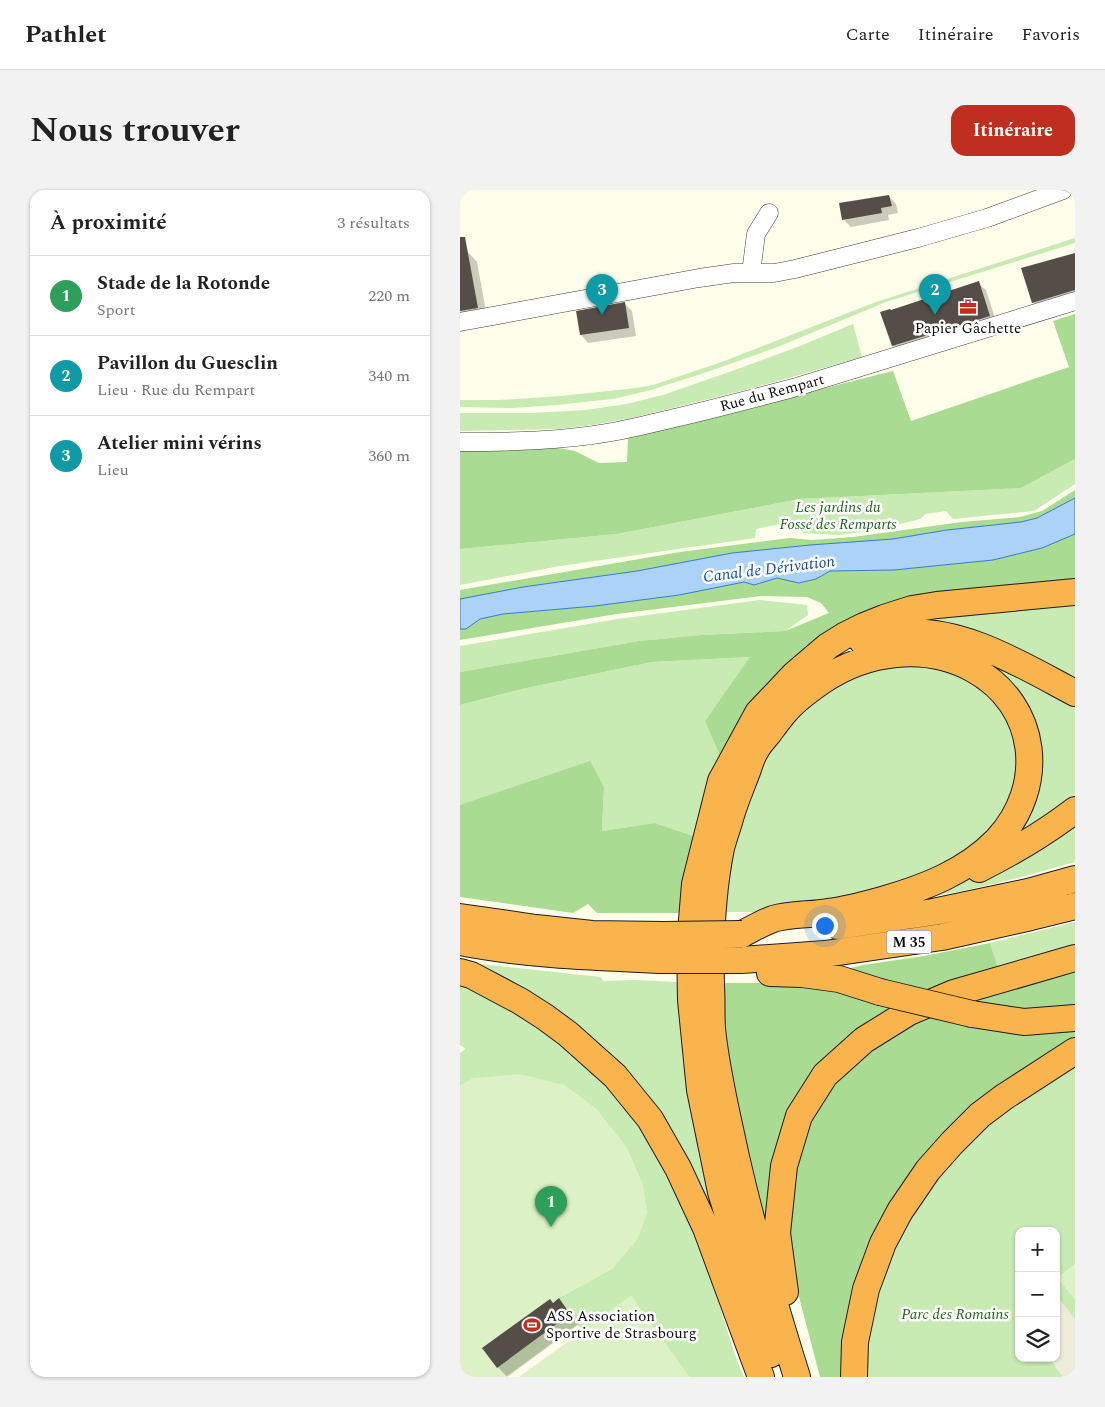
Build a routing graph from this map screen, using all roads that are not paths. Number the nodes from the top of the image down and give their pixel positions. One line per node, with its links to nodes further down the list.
1 (1061, 190): 3 (street)
2 (769, 213): 3 (street)
3 (751, 273): 5 (street)
4 (1075, 301): 6 (street, Rue du Rempart)
5 (460, 322)
6 (460, 442)
7 (1075, 592): 8 (highway)
8 (810, 662): 9 (highway); 23 (highway)
9 (1075, 693)
10 (1075, 810): 12 (highway)
11 (1075, 879): 15 (highway, M 35)
12 (940, 880): 15 (highway); 23 (highway)
13 (1075, 906): 19 (highway, M 35)
14 (460, 917): 17 (highway, M 35)
15 (742, 934): 17 (highway, M 35, bridge)
16 (460, 942): 17 (highway, M 35)
17 (662, 947): 19 (highway, M 35, bridge)
18 (1075, 958): 23 (highway)
19 (741, 960): 21 (highway, bridge)
20 (460, 972): 24 (highway)
21 (1075, 1018)
22 (1075, 1052): 25 (highway)
23 (791, 1375)
24 (761, 1377)
25 (854, 1377)

